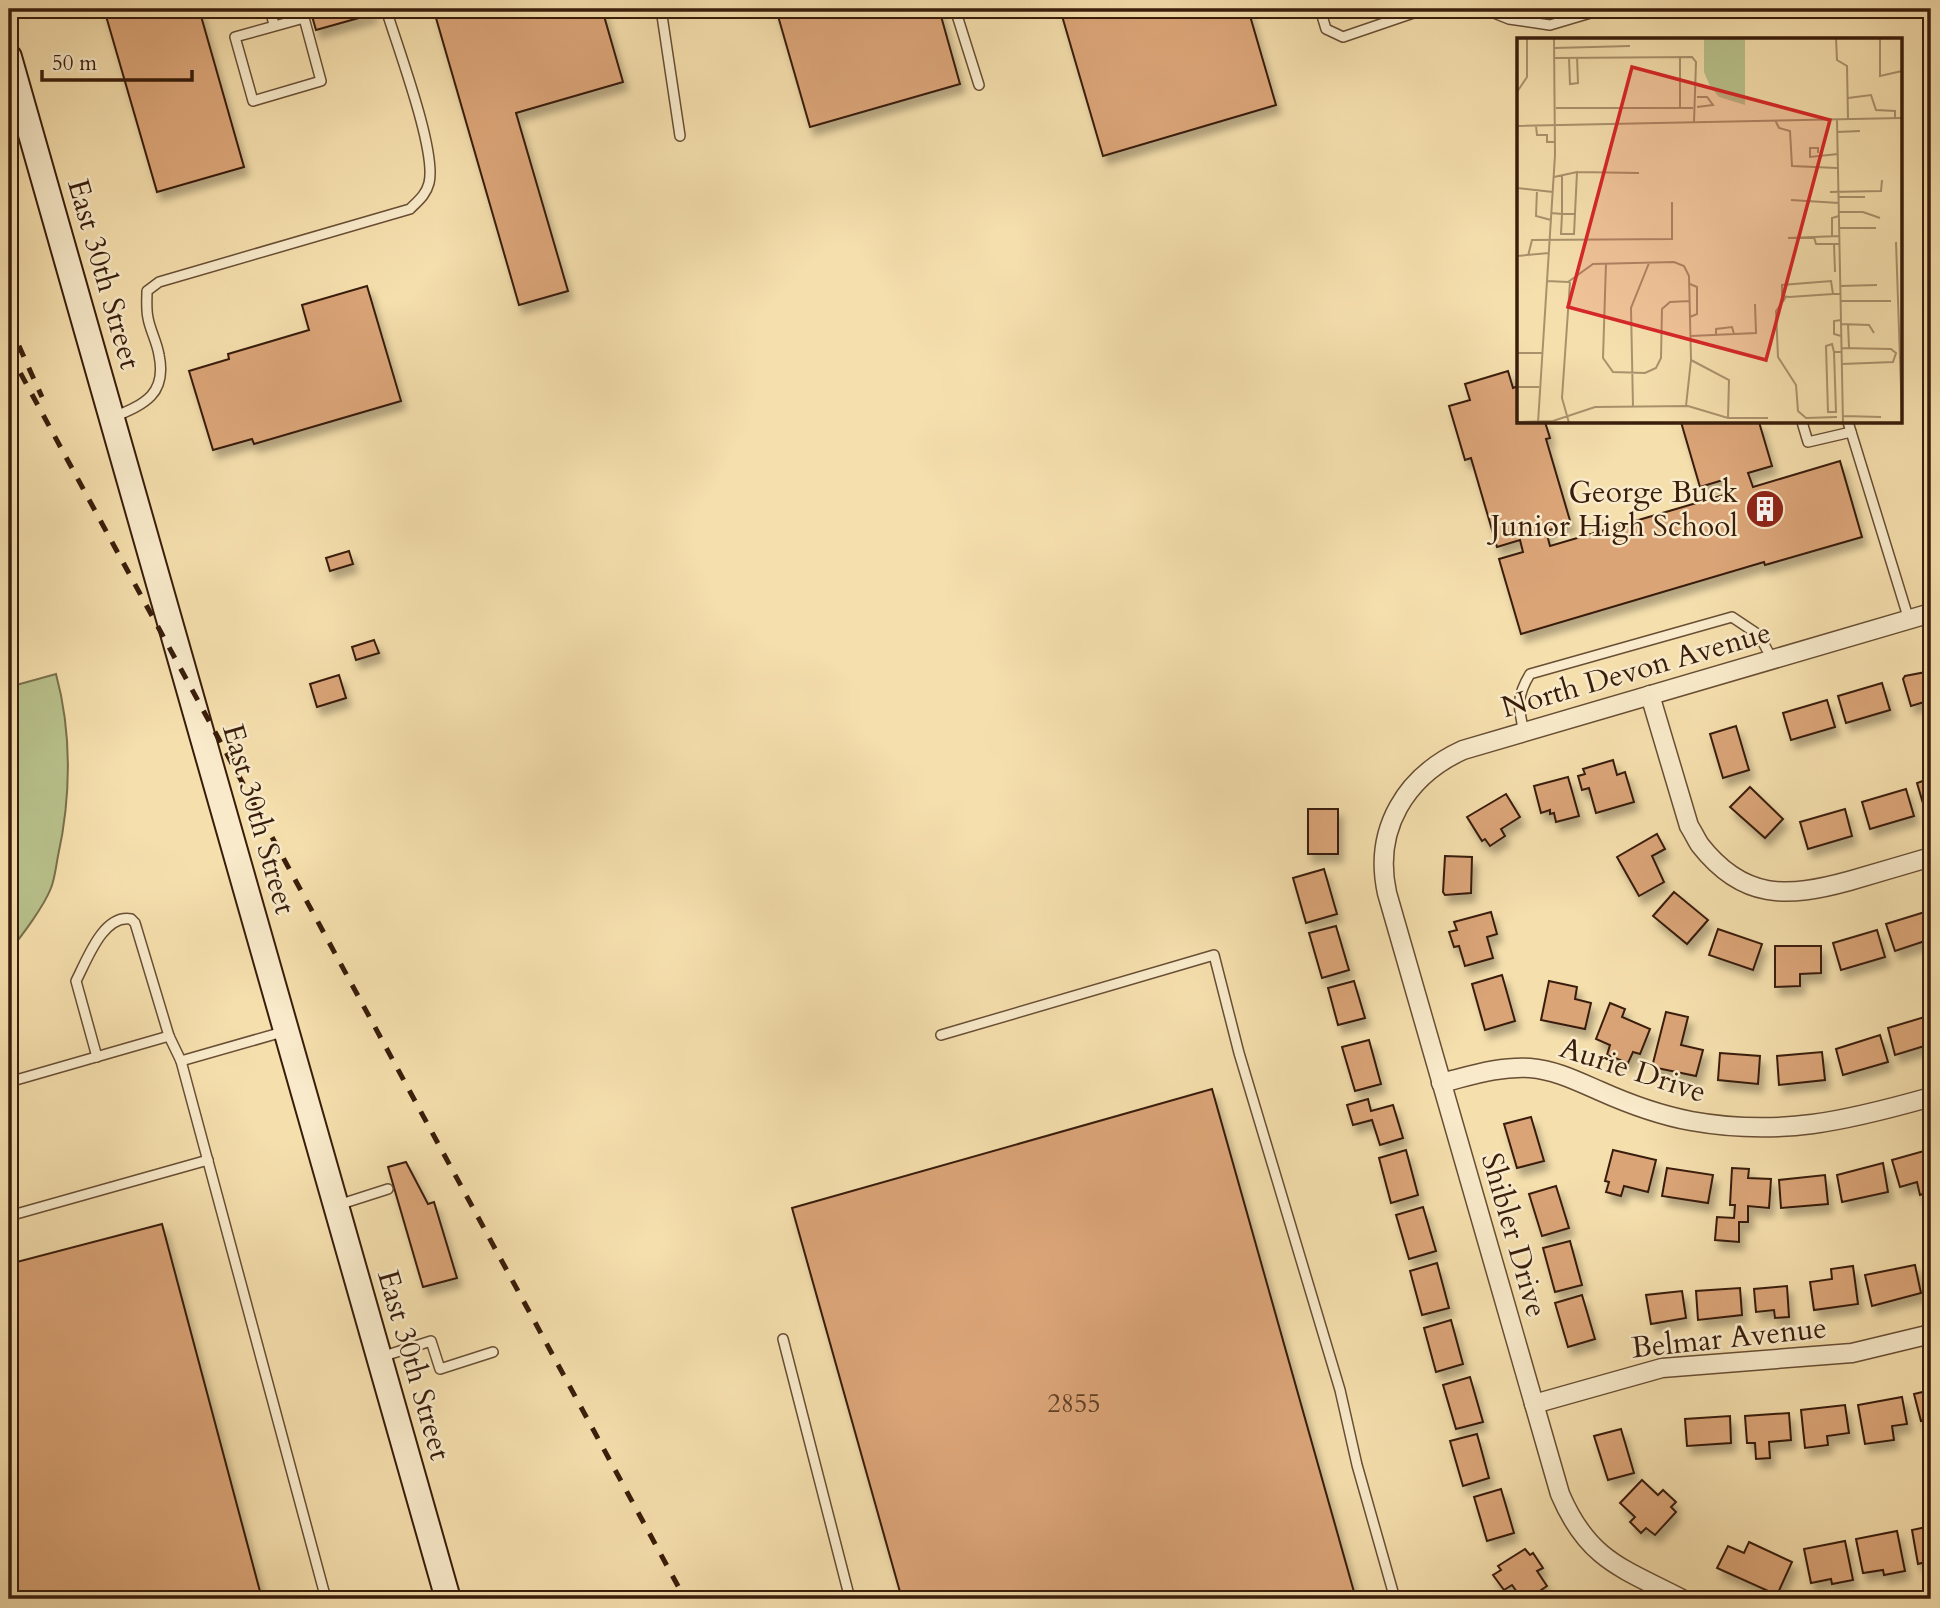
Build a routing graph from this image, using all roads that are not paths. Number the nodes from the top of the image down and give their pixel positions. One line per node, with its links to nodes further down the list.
1 (270, 9): 9 (lane)
2 (386, 9): 13 (lane)
3 (661, 9): 12 (lane)
4 (955, 9): 11 (lane)
5 (1320, 9): 6 (lane)
6 (1425, 9)
7 (1484, 9): 8 (lane)
8 (1604, 9)
9 (274, 25): 9 (lane)
10 (9, 57): 13 (main road, East 30th Street)
11 (979, 85)
12 (680, 136)
13 (112, 418): 23 (main road, East 30th Street)
14 (1803, 424): 15 (lane)
15 (1849, 427): 17 (lane)
16 (1931, 613): 17 (street, North Devon Avenue)
17 (1909, 620): 18 (street, North Devon Avenue)
18 (1772, 659): 19 (street, North Devon Avenue); 20 (lane)
19 (1650, 695): 20 (street, North Devon Avenue); 22 (street)
20 (1524, 732): 21 (street, North Devon Avenue)
21 (1390, 829): 29 (street, Shibler Drive)
22 (1931, 857)
23 (286, 1031): 27 (lane); 33 (main road, East 30th Street)
24 (942, 1035): 43 (lane)
25 (169, 1036): 26 (lane); 26 (lane); 27 (lane)
26 (97, 1057): 28 (lane)
27 (181, 1061): 31 (lane)
28 (9, 1082)
29 (1441, 1083): 30 (street, Aurie Drive); 39 (street, Shibler Drive)
30 (1931, 1097)
31 (208, 1160): 34 (lane); 40 (lane)
32 (388, 1189): 33 (lane)
33 (336, 1205): 38 (main road, East 30th Street)
34 (9, 1216)
35 (1931, 1334): 39 (street, Belmar Avenue)
36 (783, 1339): 42 (lane)
37 (493, 1352): 38 (lane)
38 (379, 1357): 41 (main road, East 30th Street)
39 (1534, 1404): 44 (street, Shibler Drive)
40 (326, 1599)
41 (448, 1599)
42 (850, 1599)
43 (1395, 1599)
44 (1682, 1599)

